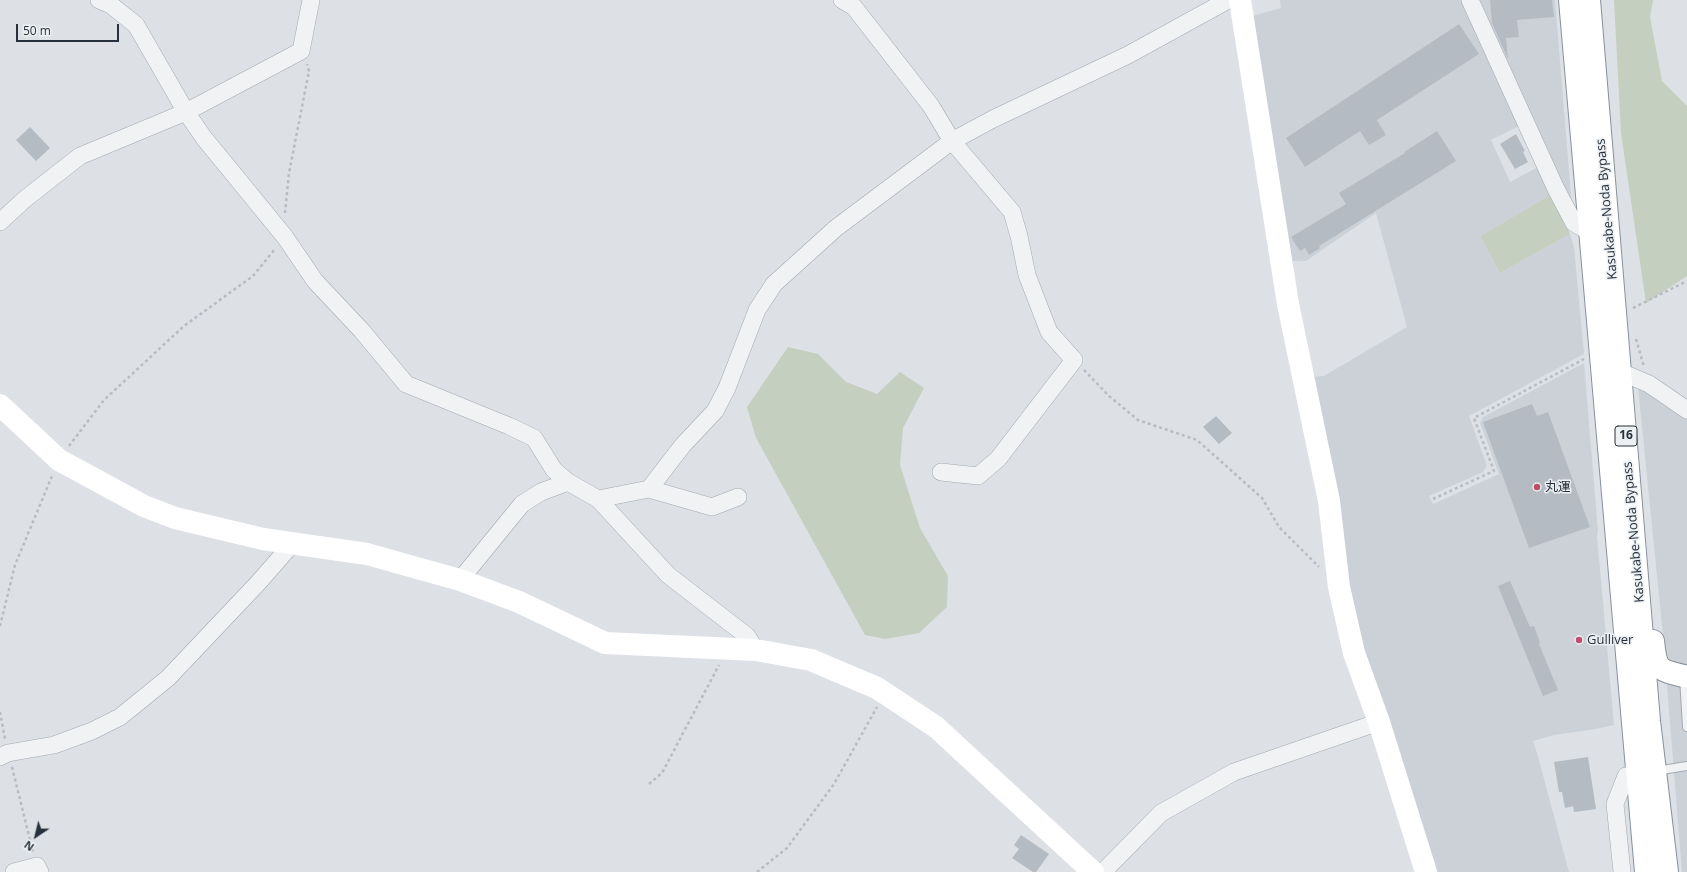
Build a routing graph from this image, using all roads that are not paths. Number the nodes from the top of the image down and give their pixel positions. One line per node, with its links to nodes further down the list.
1 (99, 0): 9 (street)
2 (311, 0): 9 (street)
3 (842, 0): 10 (street)
4 (1228, 0): 10 (street)
5 (1240, 0): 26 (main road)
6 (1470, 0): 12 (street)
7 (1570, 0): 12 (main road, Kasukabe-Noda Bypass / 16)
8 (1589, 0): 13 (main road, Kasukabe-Noda Bypass / 16)
9 (186, 112): 11 (street); 17 (street)
10 (952, 141): 16 (street); 18 (street)
11 (0, 222)
12 (1590, 232): 30 (main road, Kasukabe-Noda Bypass / 16)
13 (1621, 372): 15 (street); 22 (main road, Kasukabe-Noda Bypass / 16)
14 (0, 405): 21 (main road)
15 (1687, 410)
16 (941, 472)
17 (568, 482): 20 (street); 23 (street)
18 (650, 489): 19 (street); 20 (street)
19 (738, 497)
20 (598, 499): 24 (street)
21 (293, 543): 23 (main road); 28 (street)
22 (1637, 566): 25 (main road); 30 (main road, Kasukabe-Noda Bypass / 16)
23 (460, 580): 24 (main road)
24 (756, 650): 32 (main road)
25 (1684, 676): 27 (lane)
26 (1379, 722): 32 (street); 34 (main road)
27 (1687, 727)
28 (4, 755)
29 (1687, 766): 30 (lane)
30 (1646, 773): 35 (street); 36 (main road, Kasukabe-Noda Bypass / 16); 37 (main road, Kasukabe-Noda Bypass / 16)
31 (38, 869): 33 (street)
32 (1093, 871)
33 (14, 872)
34 (1426, 872)
35 (1622, 872)
36 (1646, 872)
37 (1667, 872)

